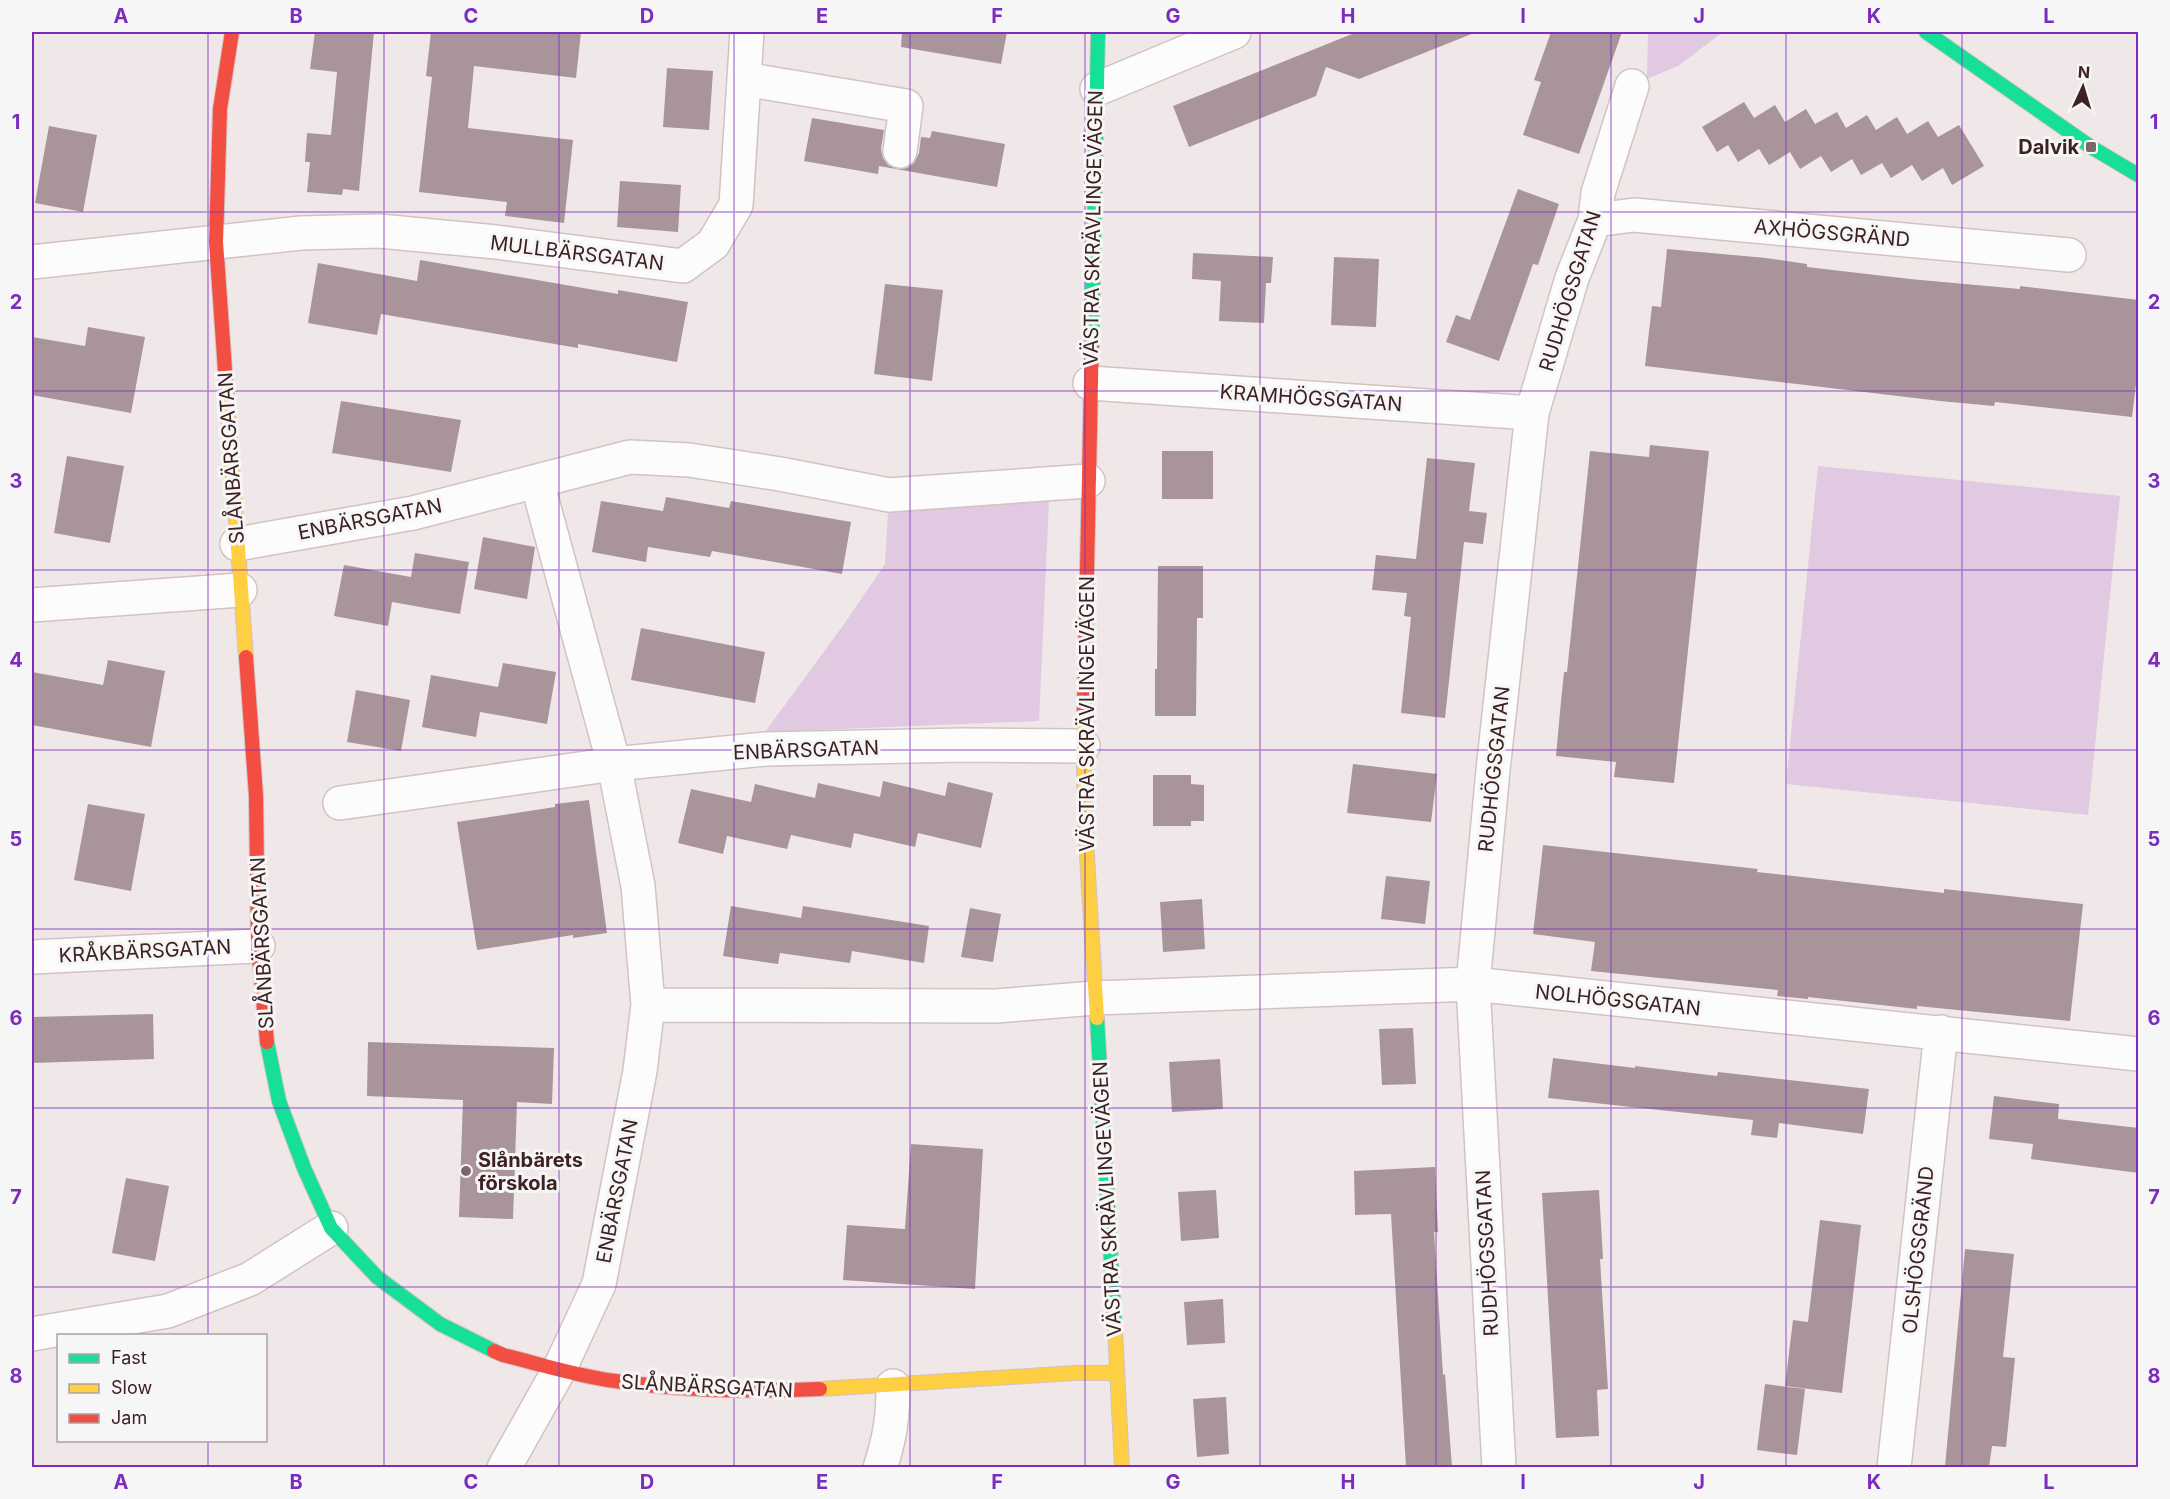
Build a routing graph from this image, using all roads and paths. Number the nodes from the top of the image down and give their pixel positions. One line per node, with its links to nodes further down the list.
1 (232, 32): 12 (street, SLÅNBÄRSGATAN)
2 (747, 32): 6 (street, MULLBÄRSGATAN)
3 (1098, 32): 8 (street, VÄSTRA SKRÄVLINGEVÄGEN)
4 (1234, 32): 8 (street)
5 (1926, 32): 10 (street)
6 (744, 80): 9 (street); 12 (street, MULLBÄRSGATAN)
7 (1632, 86): 11 (street, RUDHÖGSGATAN)
8 (1097, 89): 15 (street, VÄSTRA SKRÄVLINGEVÄGEN)
9 (900, 152)
10 (2139, 175)
11 (1595, 220): 13 (street, AXHÖGSGRÄND); 16 (street, RUDHÖGSGATAN)
12 (216, 242): 14 (street, MULLBÄRSGATAN); 19 (street, SLÅNBÄRSGATAN)
13 (2069, 255)
14 (32, 262)
15 (1090, 383): 16 (street, KRAMHÖGSGATAN); 17 (street, VÄSTRA SKRÄVLINGEVÄGEN)
16 (1532, 414): 27 (street, RUDHÖGSGATAN)
17 (1088, 481): 18 (street, ENBÄRSGATAN); 22 (street, VÄSTRA SKRÄVLINGEVÄGEN)
18 (537, 482): 19 (street, ENBÄRSGATAN); 23 (street, ENBÄRSGATAN)
19 (237, 544): 20 (street, SLÅNBÄRSGATAN)
20 (240, 590): 21 (street); 25 (street, SLÅNBÄRSGATAN)
21 (32, 605)
22 (1083, 746): 23 (street, ENBÄRSGATAN); 28 (street, VÄSTRA SKRÄVLINGEVÄGEN)
23 (614, 764): 24 (street, ENBÄRSGATAN); 29 (street, ENBÄRSGATAN)
24 (340, 803)
25 (258, 946): 26 (street, KRÅKBÄRSGATAN); 32 (street, SLÅNBÄRSGATAN)
26 (32, 957)
27 (1473, 984): 28 (street, NOLHÖGSGATAN); 30 (street, NOLHÖGSGATAN); 40 (street, RUDHÖGSGATAN)
28 (1095, 998): 29 (street, NOLHÖGSGATAN); 35 (street, VÄSTRA SKRÄVLINGEVÄGEN)
29 (648, 1005): 34 (street, ENBÄRSGATAN)
30 (1941, 1032): 31 (street, NOLHÖGSGATAN); 41 (street, OLSHÖGSGRÄND)
31 (2139, 1054)
32 (332, 1228): 33 (street); 34 (street, SLÅNBÄRSGATAN)
33 (32, 1334)
34 (559, 1370): 36 (street, SLÅNBÄRSGATAN); 37 (street, ENBÄRSGATAN)
35 (1116, 1373): 36 (street, SLÅNBÄRSGATAN); 39 (street, VÄSTRA SKRÄVLINGEVÄGEN)
36 (893, 1386): 38 (street)
37 (504, 1467)
38 (880, 1467)
39 (1122, 1467)
40 (1499, 1467)
41 (1894, 1467)

